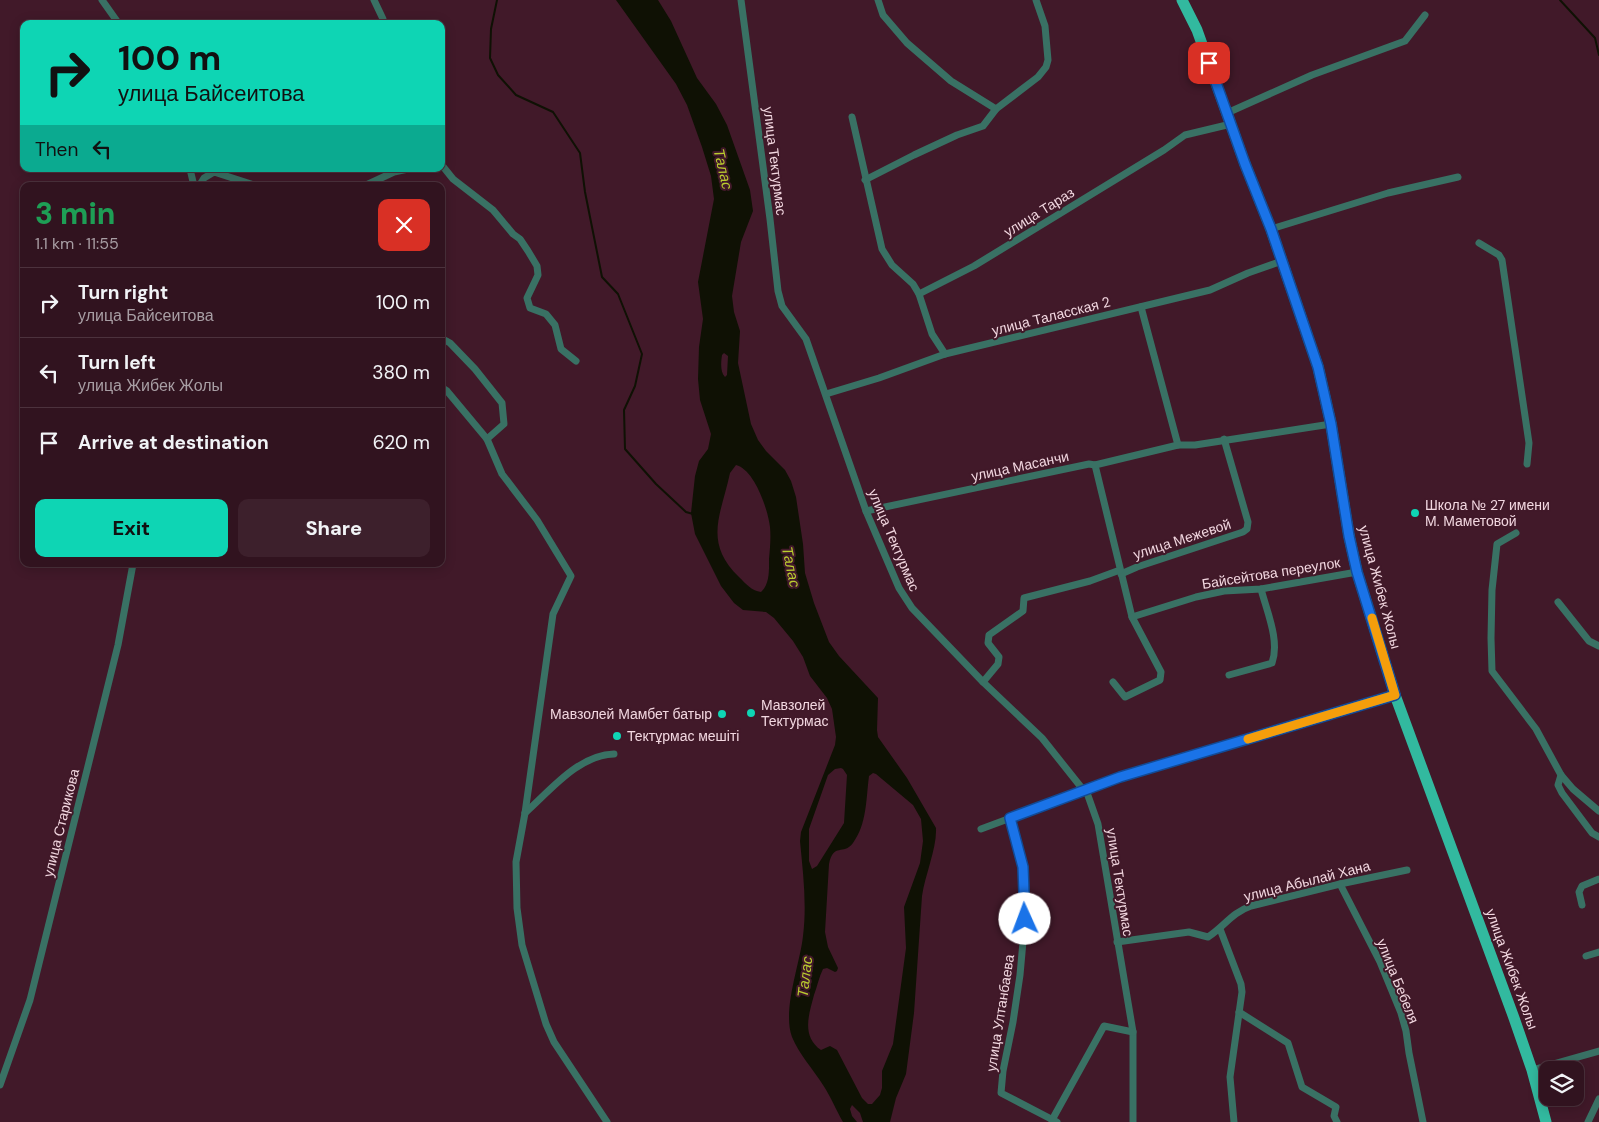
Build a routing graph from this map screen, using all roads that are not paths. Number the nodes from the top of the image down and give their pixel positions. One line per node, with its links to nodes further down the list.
1 (102, 0): 8 (street)
2 (374, 0): 9 (street)
3 (741, 0): 30 (street, улица Тектурмас)
4 (878, 0): 10 (street)
5 (1036, 0): 10 (street)
6 (1182, 0): 12 (main road, улица Жибек Жолы)
7 (1425, 15): 12 (street, улица Тараз)
8 (116, 20)
9 (383, 20)
10 (996, 108): 17 (street)
11 (852, 117): 17 (street)
12 (1229, 118): 21 (main road, улица Жибек Жолы); 24 (street, улица Тараз)
13 (445, 169): 28 (street)
14 (214, 172): 18 (street); 19 (street)
15 (394, 172): 20 (street)
16 (1458, 177): 21 (street)
17 (866, 180): 24 (street)
18 (202, 182)
19 (245, 182)
20 (373, 182)
21 (1271, 229): 23 (main road, улица Жибек Жолы)
22 (1479, 243): 35 (street)
23 (1282, 261): 25 (street, улица Таласская 2); 31 (main road, улица Жибек Жолы)
24 (919, 294): 27 (street)
25 (1141, 307): 27 (street, улица Таласская 2); 34 (street)
26 (445, 340): 32 (street)
27 (945, 354): 30 (street, улица Таласская 2)
28 (576, 361)
29 (445, 390): 32 (street)
30 (826, 394): 37 (street, улица Тектурмас)
31 (1331, 424): 33 (street, улица Масанчи); 41 (main road, улица Жибек Жолы)
32 (487, 439): 54 (street)
33 (1224, 439): 34 (street, улица Масанчи); 40 (street, улица Межевой)
34 (1178, 445): 36 (street, улица Масанчи)
35 (1527, 464)
36 (1095, 465): 37 (street, улица Масанчи); 40 (street)
37 (866, 511): 47 (street, улица Тектурмас)
38 (1516, 533): 51 (street)
39 (132, 567): 70 (street, улица Старикова)
40 (1121, 572): 44 (street); 47 (street)
41 (1357, 572): 42 (street, Байсейтова переулок); 49 (main road, улица Жибек Жолы)
42 (1261, 589): 44 (street, Байсейтова переулок); 46 (street)
43 (1558, 602): 45 (street)
44 (1132, 617): 48 (street)
45 (1599, 646)
46 (1230, 675)
47 (982, 682): 52 (street, улица Тектурмас)
48 (1113, 682)
49 (1395, 695): 52 (street); 69 (main road, улица Жибек Жолы)
50 (614, 754): 54 (street)
51 (1562, 775): 53 (street); 57 (street)
52 (1086, 790): 55 (street); 63 (street, улица Тектурмас)
53 (1599, 811)
54 (525, 813): 73 (street)
55 (1010, 818): 56 (street); 72 (street, улица Ултанбаева)
56 (981, 829)
57 (1599, 837)
58 (1407, 870): 60 (street, улица Абылай Хана)
59 (1599, 879): 61 (street)
60 (1340, 884): 62 (street, улица Абылай Хана); 77 (street, улица Бебеля)
61 (1582, 905)
62 (1220, 929): 63 (street); 66 (street)
63 (1117, 942): 67 (street, улица Тектурмас)
64 (1599, 952): 65 (street)
65 (1586, 956)
66 (1239, 1012): 75 (street); 76 (street)
67 (1132, 1032): 72 (street); 74 (street, улица Тектурмас)
68 (1599, 1051): 69 (street)
69 (1532, 1070): 78 (main road, улица Жибек Жолы)
70 (0, 1085)
71 (1599, 1099): 79 (street)
72 (1055, 1121)
73 (607, 1122)
74 (1133, 1122)
75 (1234, 1122)
76 (1337, 1122)
77 (1423, 1122)
78 (1546, 1122)
79 (1588, 1122)

